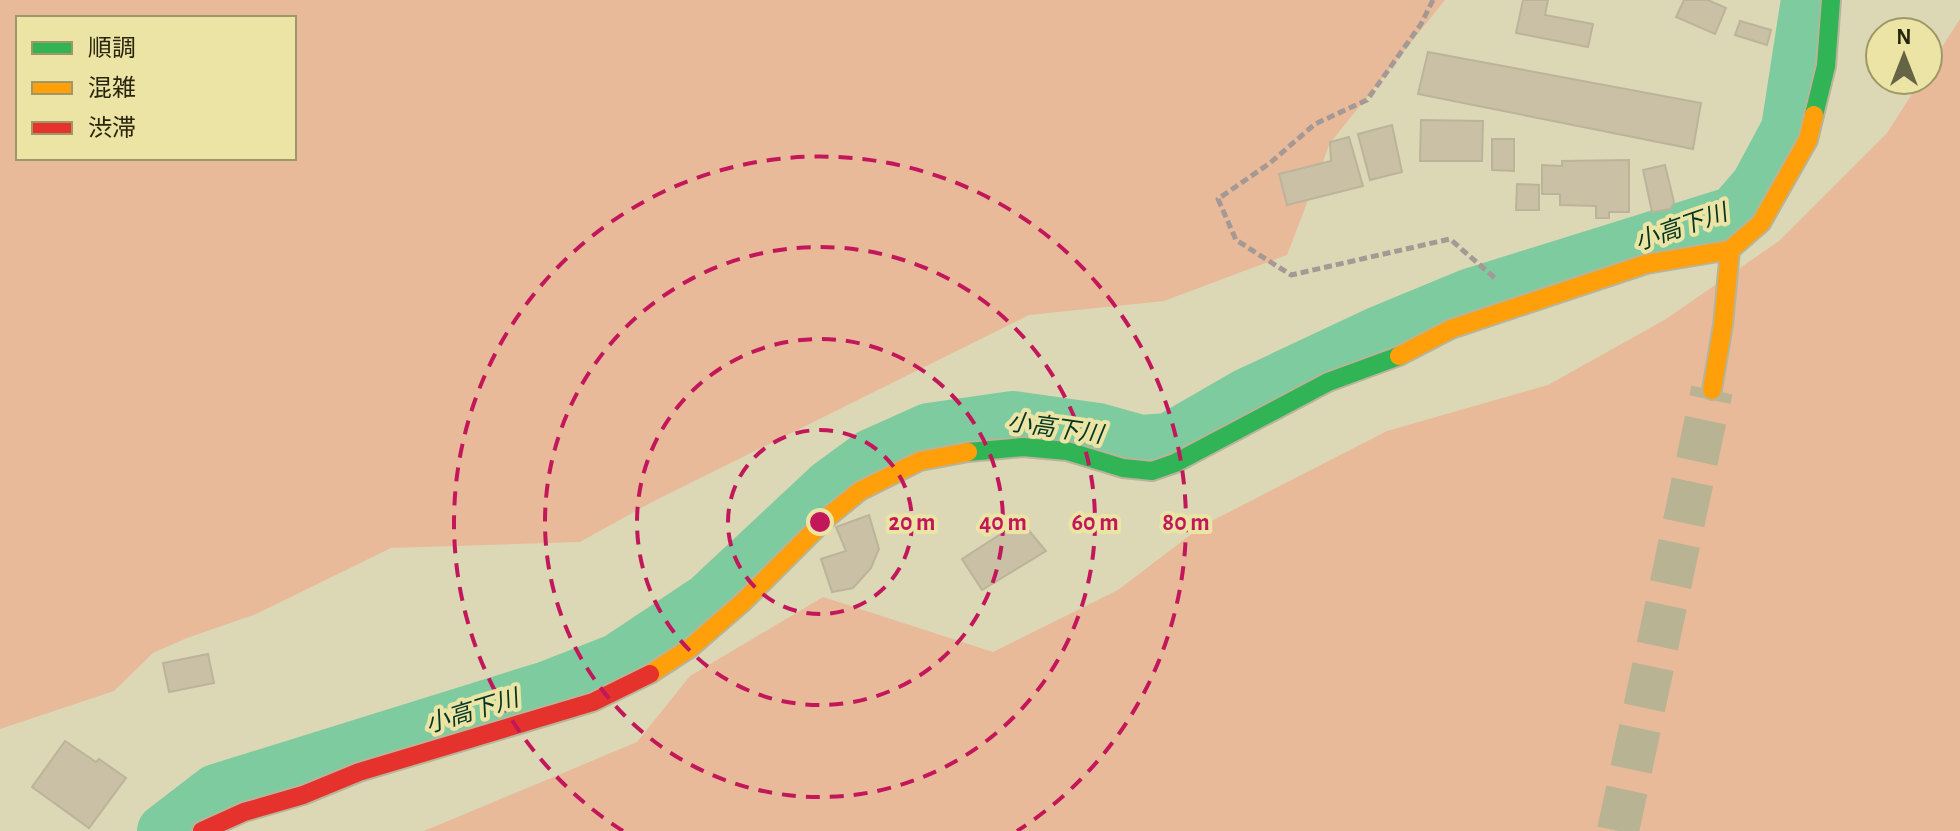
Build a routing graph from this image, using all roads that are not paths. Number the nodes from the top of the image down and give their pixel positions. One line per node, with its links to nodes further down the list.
1 (1831, 0): 2 (street)
2 (1730, 250): 3 (street); 4 (street)
3 (1712, 390)
4 (202, 831)

